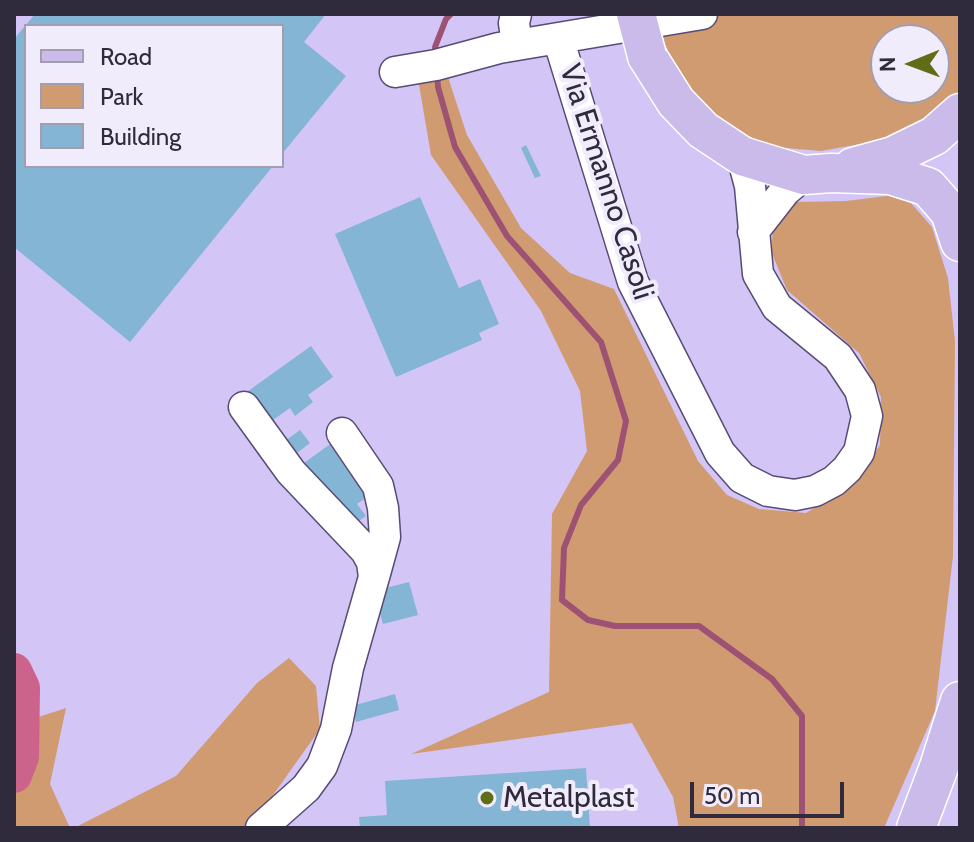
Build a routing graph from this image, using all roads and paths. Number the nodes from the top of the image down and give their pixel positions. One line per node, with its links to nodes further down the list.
1 (516, 14): 5 (lane)
2 (636, 14): 8 (main road, bridge)
3 (702, 14): 4 (lane, Via Ermanno Casoli)
4 (558, 38): 5 (lane, Via Ermanno Casoli); 10 (lane, Via Ermanno Casoli)
5 (517, 45): 6 (lane, Via Ermanno Casoli)
6 (395, 72)
7 (960, 113): 9 (main road)
8 (742, 156): 9 (main road); 10 (lane, Via Ermanno Casoli)
9 (817, 174): 10 (lane); 11 (main road)
10 (753, 232)
11 (960, 242)
12 (244, 407): 14 (lane)
13 (342, 433): 14 (lane)
14 (374, 577): 16 (lane)
15 (960, 701): 17 (main road)
16 (261, 828)
17 (916, 828)

